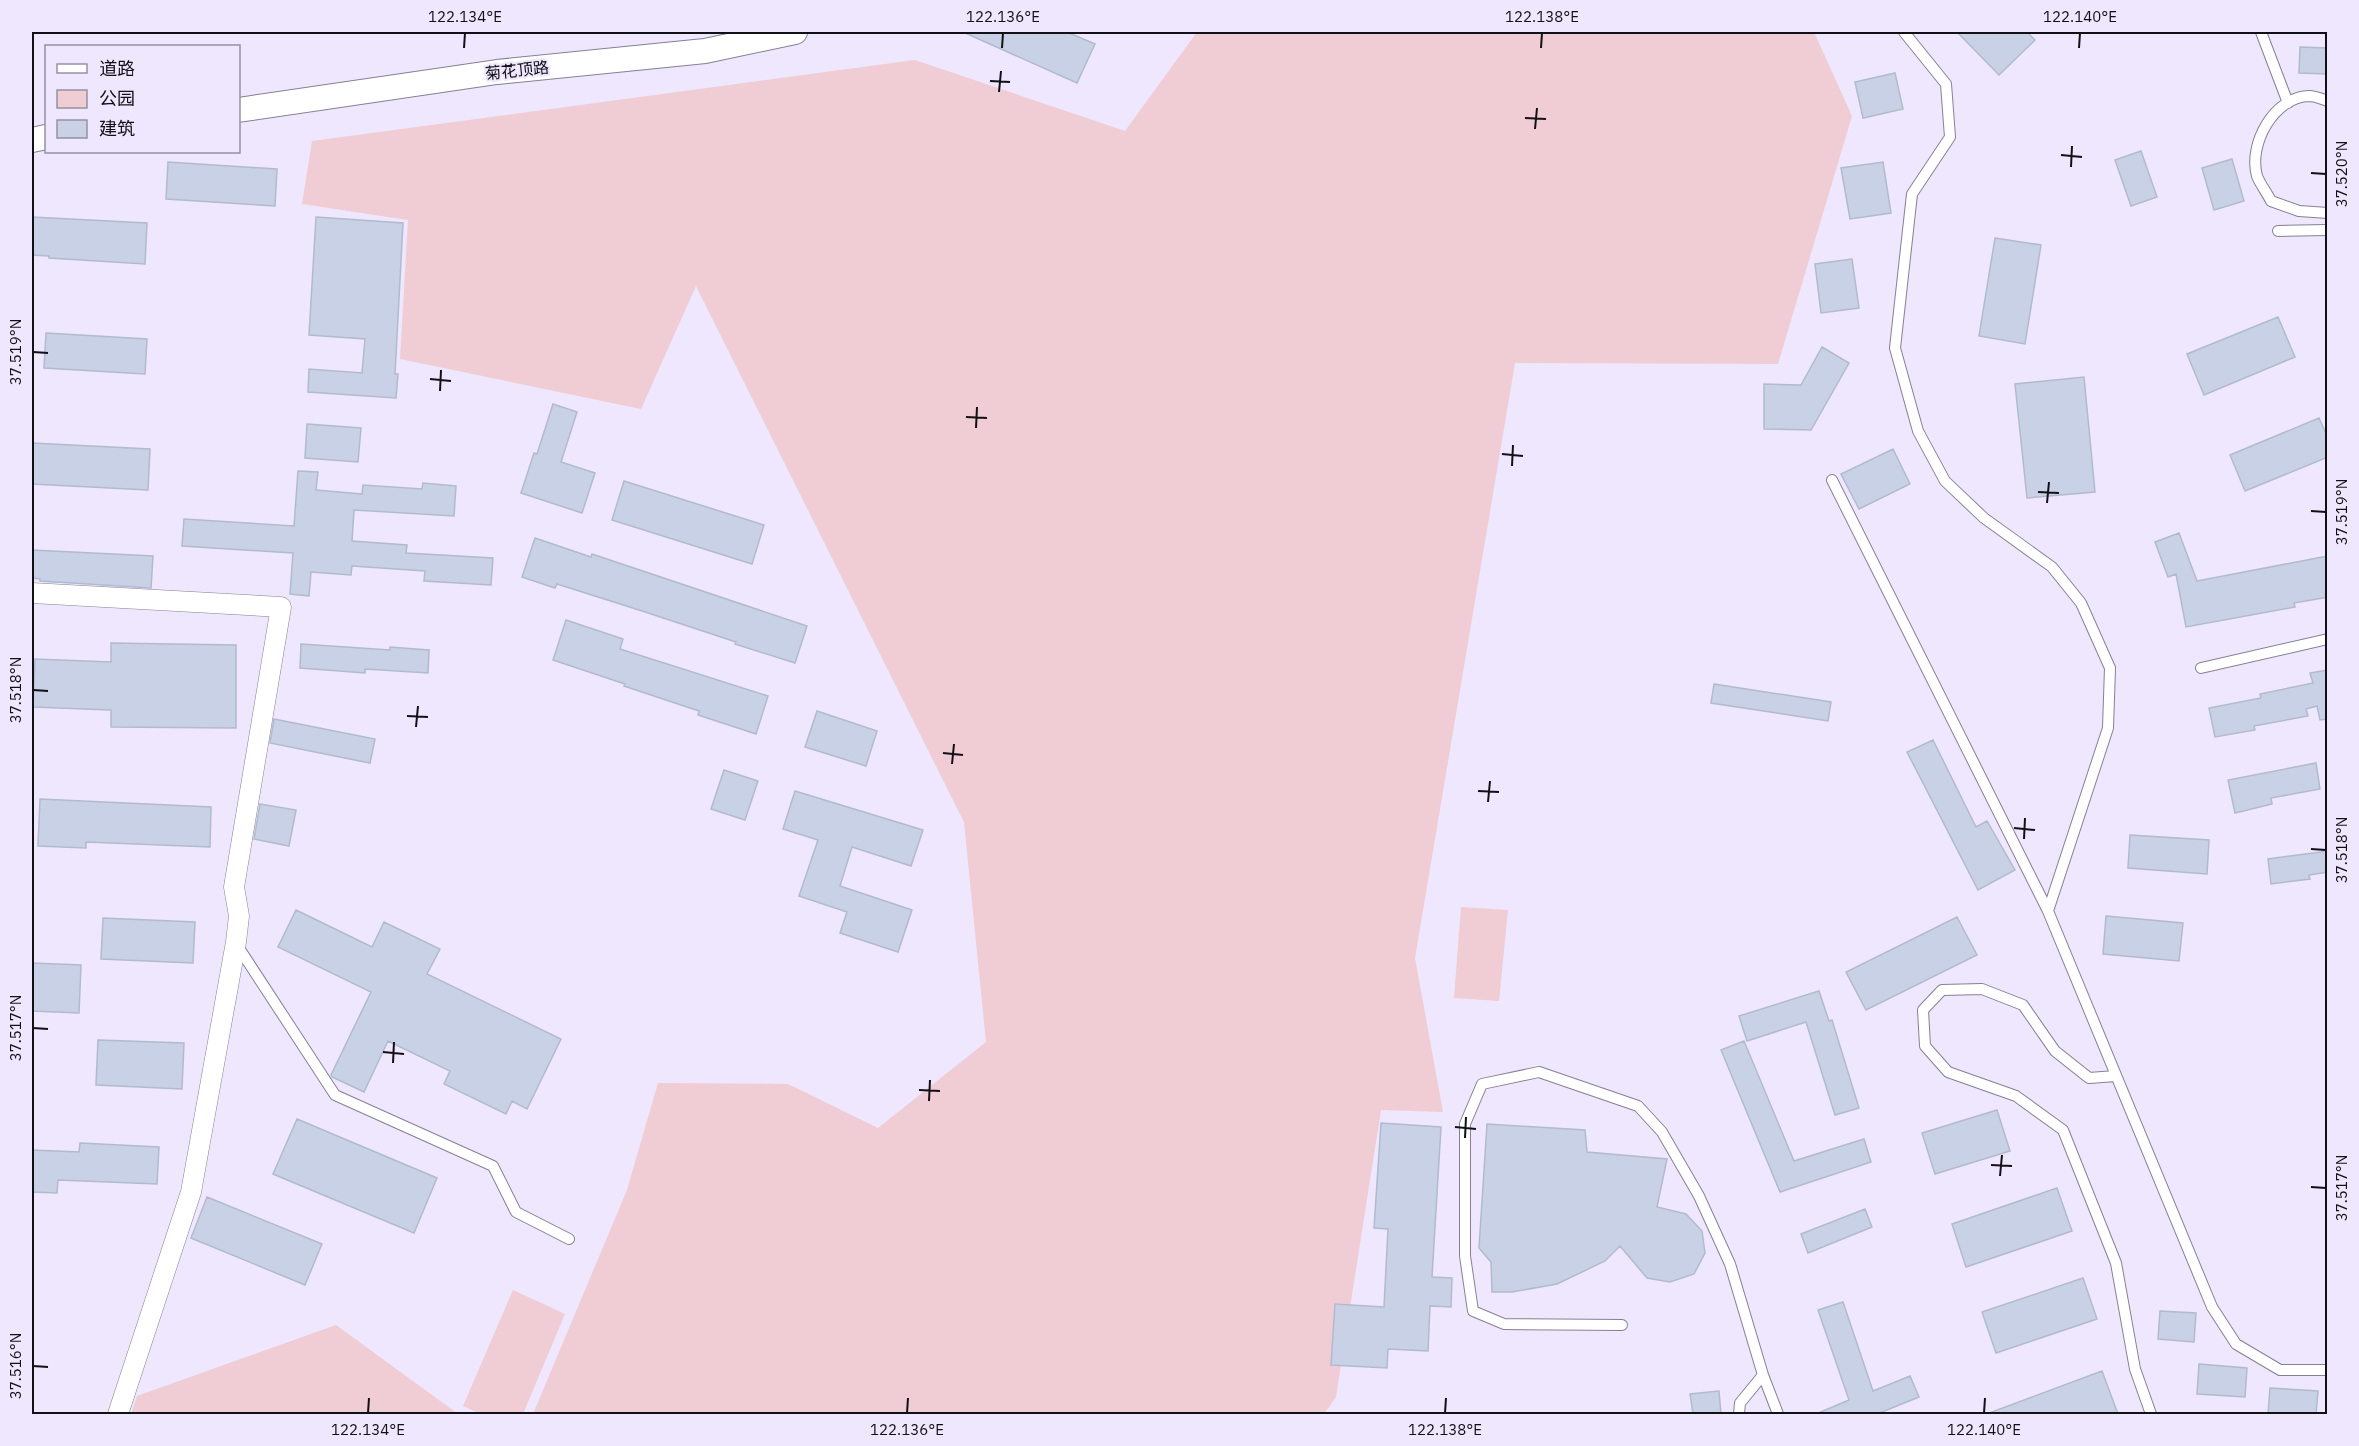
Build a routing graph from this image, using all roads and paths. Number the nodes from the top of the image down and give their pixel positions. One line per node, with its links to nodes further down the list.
1 (795, 32): 6 (street, 菊花顶路)
2 (1904, 32): 14 (lane)
3 (2261, 32): 5 (lane)
4 (2328, 101): 5 (lane)
5 (2288, 103): 7 (lane)
6 (240, 110)
7 (2328, 213)
8 (2328, 230): 9 (lane)
9 (2278, 231)
10 (1832, 480): 14 (lane)
11 (32, 592): 15 (street)
12 (2328, 639): 13 (lane)
13 (2201, 668)
14 (2048, 911): 16 (lane)
15 (236, 942): 17 (lane); 21 (street)
16 (2116, 1076): 19 (lane); 24 (lane)
17 (568, 1239)
18 (1622, 1325): 20 (lane)
19 (2328, 1370)
20 (1762, 1375): 22 (lane); 23 (lane)
21 (118, 1414)
22 (1739, 1414)
23 (1778, 1414)
24 (2151, 1414)

